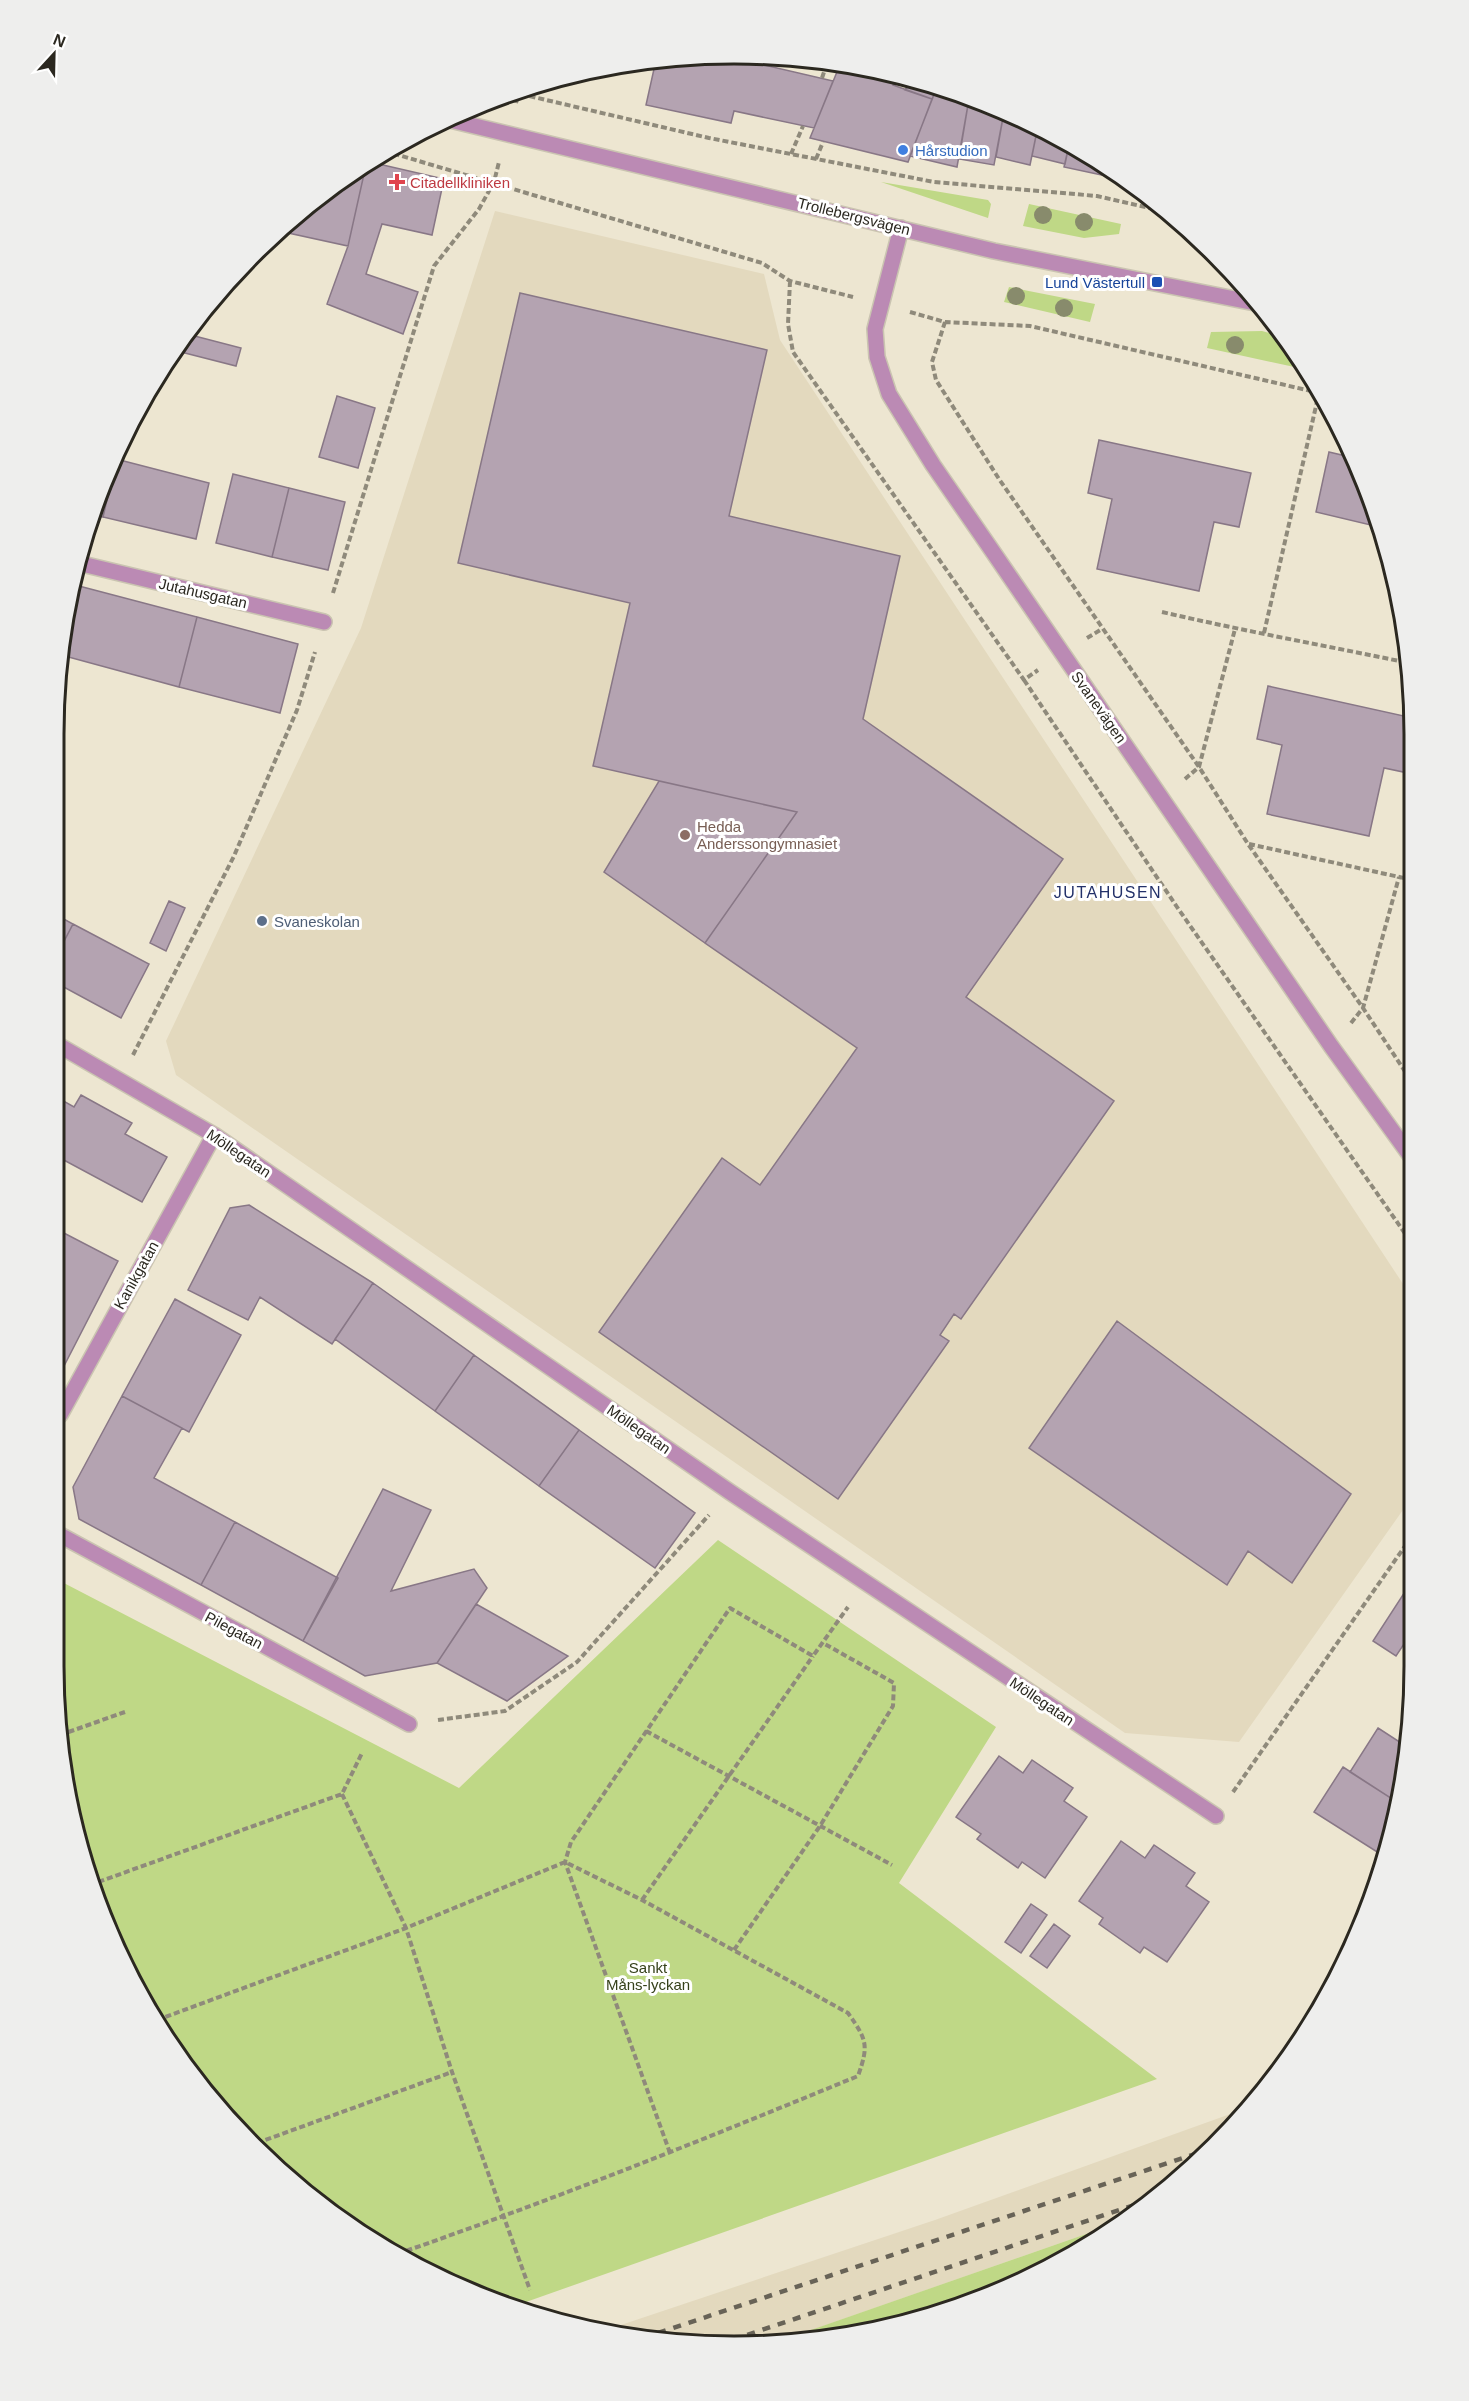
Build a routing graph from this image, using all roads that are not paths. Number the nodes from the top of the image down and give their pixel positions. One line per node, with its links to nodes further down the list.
1 (462, 123): 2 (street, Trollebergsvägen)
2 (901, 228): 3 (street, Trollebergsvägen); 8 (street, Svanevägen)
3 (1245, 301)
4 (86, 565): 5 (street, Jutahusgatan)
5 (324, 622)
6 (64, 1048): 7 (street, Möllegatan)
7 (214, 1135): 9 (street, Kanikgatan); 12 (street, Möllegatan)
8 (1404, 1147)
9 (64, 1408)
10 (64, 1537): 11 (street, Pilegatan)
11 (409, 1724)
12 (1216, 1816)

